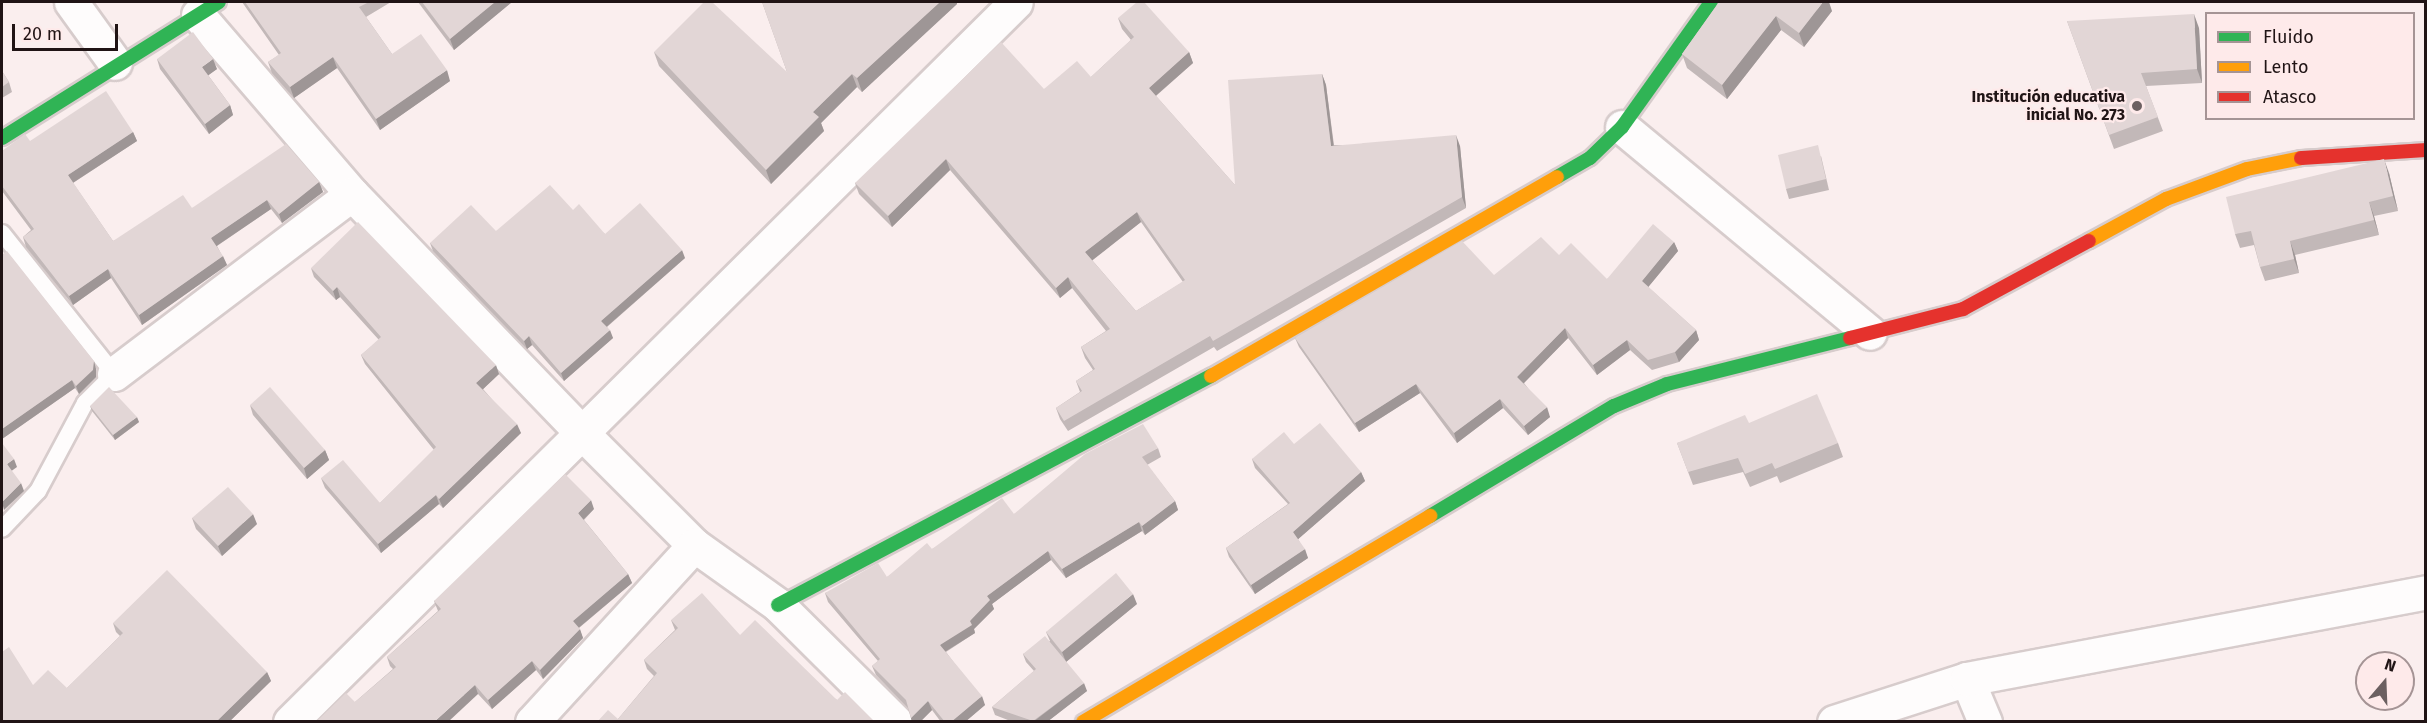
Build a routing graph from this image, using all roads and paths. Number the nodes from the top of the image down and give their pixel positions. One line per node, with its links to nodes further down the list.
1 (71, 2): 5 (street)
2 (1016, 2): 13 (street)
3 (1712, 2): 6 (street)
4 (208, 8): 5 (street); 9 (street)
5 (115, 63): 7 (street)
6 (1623, 126): 11 (street); 17 (street)
7 (2, 138)
8 (2426, 150): 11 (street)
9 (352, 194): 12 (street); 13 (street)
10 (2, 234): 12 (lane)
11 (1870, 333): 22 (street)
12 (114, 374): 14 (lane)
13 (582, 433): 15 (street); 19 (street)
14 (2, 529)
15 (694, 545): 17 (street); 20 (street)
16 (2426, 592): 18 (street)
17 (778, 605): 21 (street)
18 (1967, 678): 23 (street); 24 (street)
19 (290, 722)
20 (532, 722)
21 (896, 722)
22 (1083, 722)
23 (1834, 722)
24 (1985, 722)

